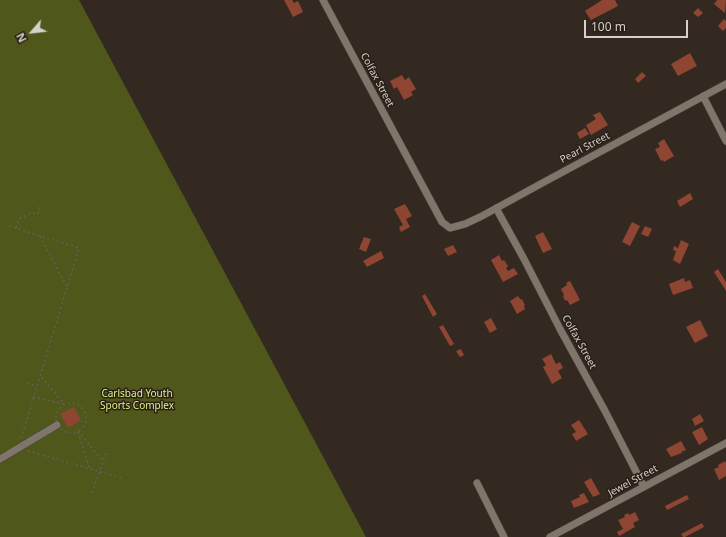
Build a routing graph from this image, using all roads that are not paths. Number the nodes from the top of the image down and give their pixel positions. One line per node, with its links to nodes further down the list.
1 (323, 0): 6 (street, Colfax Street)
2 (726, 84): 3 (street, Pearl Street)
3 (704, 96): 4 (street); 5 (street, Pearl Street)
4 (726, 141)
5 (496, 208): 6 (street, Pearl Street); 11 (street, Colfax Street)
6 (452, 228)
7 (57, 425): 9 (street)
8 (726, 443): 11 (street, Jewel Street)
9 (0, 459)
10 (477, 483): 12 (street)
11 (644, 487): 13 (street, Jewel Street)
12 (504, 537)
13 (550, 537)

